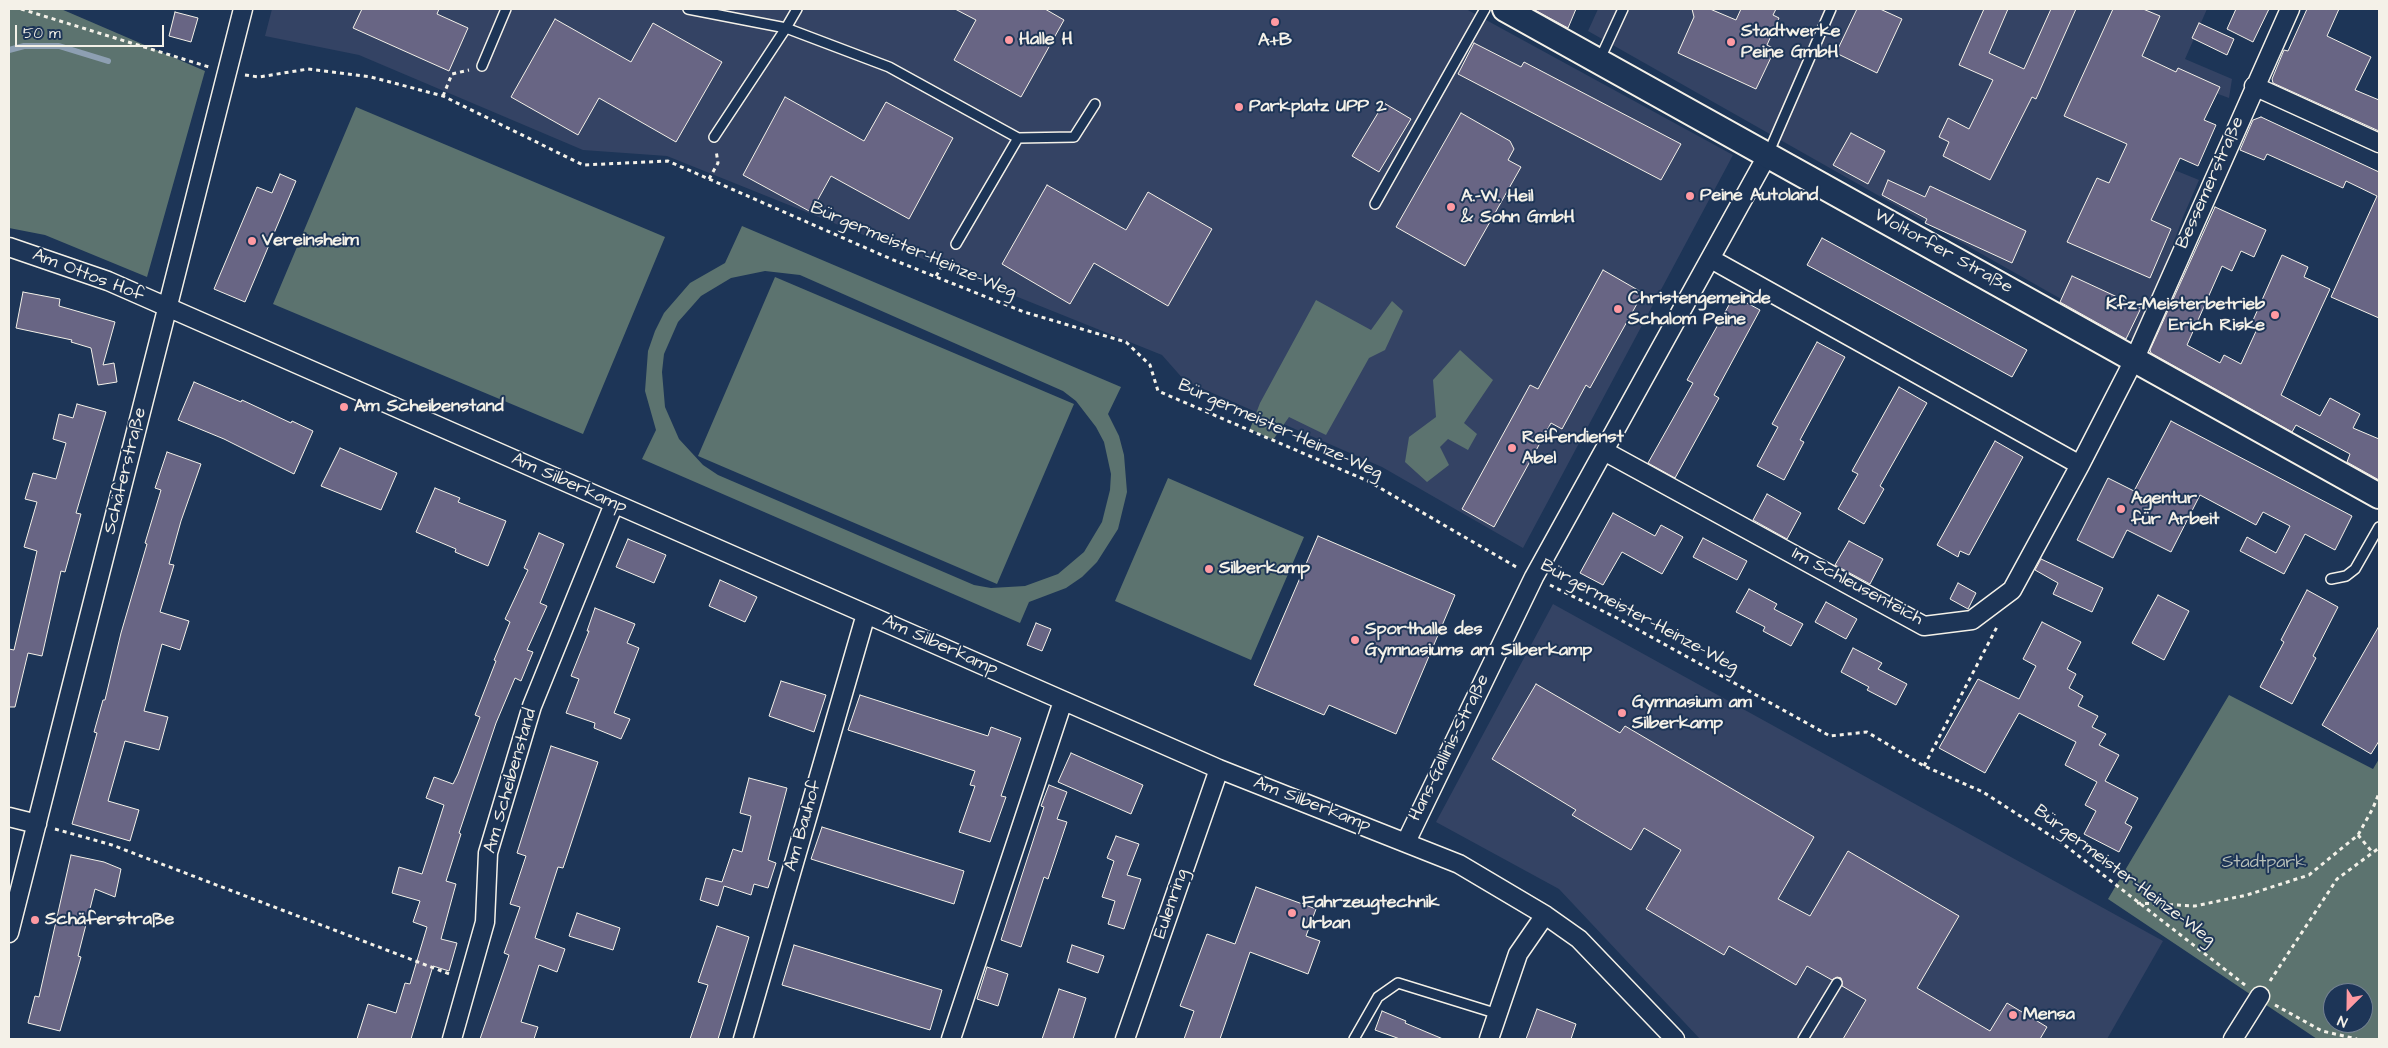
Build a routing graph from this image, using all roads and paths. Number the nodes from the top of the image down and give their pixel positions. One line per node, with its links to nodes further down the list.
1 (21, 9): 14 (path, Bürgermeister-Heinze-Weg)
2 (244, 9): 14 (street, Schäferstraße)
3 (506, 9): 13 (lane)
4 (688, 9): 11 (lane)
5 (797, 9): 11 (lane)
6 (1485, 9): 23 (lane)
7 (1505, 9): 12 (street, Woltorfer Straße)
8 (1623, 9): 12 (lane)
9 (1831, 9): 21 (lane)
10 (2290, 9): 15 (street, Bessemerstraße)
11 (786, 28): 18 (lane); 19 (lane)
12 (1599, 61): 21 (street, Woltorfer Straße)
13 (482, 66): 16 (path)
14 (228, 72): 16 (path, Bürgermeister-Heinze-Weg); 28 (street, Schäferstraße)
15 (2254, 86): 20 (street); 29 (street, Bessemerstraße)
16 (443, 96): 22 (path, Bürgermeister-Heinze-Weg)
17 (1095, 104): 19 (lane)
18 (714, 137): 22 (path)
19 (1018, 138): 24 (lane)
20 (2379, 143)
21 (1768, 154): 26 (street, Hans-Gallinis-Straße); 29 (street, Woltorfer Straße)
22 (709, 179): 27 (path, Bürgermeister-Heinze-Weg)
23 (1374, 204)
24 (956, 244): 27 (path)
25 (9, 248): 28 (street, Am Ottos Hof)
26 (1711, 258): 30 (street, Hans-Gallinis-Straße); 31 (street)
27 (936, 276): 35 (path, Bürgermeister-Heinze-Weg)
28 (167, 307): 33 (street, Am Silberkamp); 44 (street, Schäferstraße)
29 (2135, 358): 31 (street, Im Schleusenteich); 32 (street, Woltorfer Straße)
30 (1604, 451): 31 (street, Im Schleusenteich); 35 (street, Hans-Gallinis-Straße)
31 (2080, 465)
32 (2379, 496)
33 (614, 504): 37 (street, Am Silberkamp); 52 (street, Am Scheibenstand)
34 (2379, 527): 36 (lane)
35 (1534, 577): 40 (path, Bürgermeister-Heinze-Weg); 46 (street, Hans-Gallinis-Straße)
36 (2331, 579)
37 (866, 614): 39 (street, Am Silberkamp); 57 (street, Am Bauhof)
38 (1999, 623): 40 (path)
39 (1063, 701): 41 (street, Am Silberkamp); 58 (street)
40 (1924, 766): 49 (path, Bürgermeister-Heinze-Weg)
41 (1219, 769): 46 (street, Am Silberkamp); 59 (street, Eulenring)
42 (2379, 793): 45 (path)
43 (9, 817): 44 (street)
44 (37, 824): 51 (street, Schäferstraße); 52 (path)
45 (2358, 835): 48 (path); 49 (path)
46 (1406, 842): 50 (street, Am Silberkamp)
47 (2379, 848): 48 (path)
48 (2373, 853): 54 (path)
49 (2137, 903): 54 (path, Bürgermeister-Heinze-Weg)
50 (1545, 915): 55 (street); 62 (street, Am Silberkamp)
51 (9, 933)
52 (469, 981): 56 (street, Am Scheibenstand)
53 (1837, 983): 63 (lane)
54 (2260, 996): 64 (street); 65 (path, Bürgermeister-Heinze-Weg)
55 (1498, 1014): 60 (lane); 61 (street)
56 (452, 1039)
57 (743, 1039)
58 (951, 1039)
59 (1125, 1039)
60 (1354, 1039)
61 (1489, 1039)
62 (1675, 1039)
63 (1803, 1039)
64 (2233, 1039)
65 (2356, 1039)

